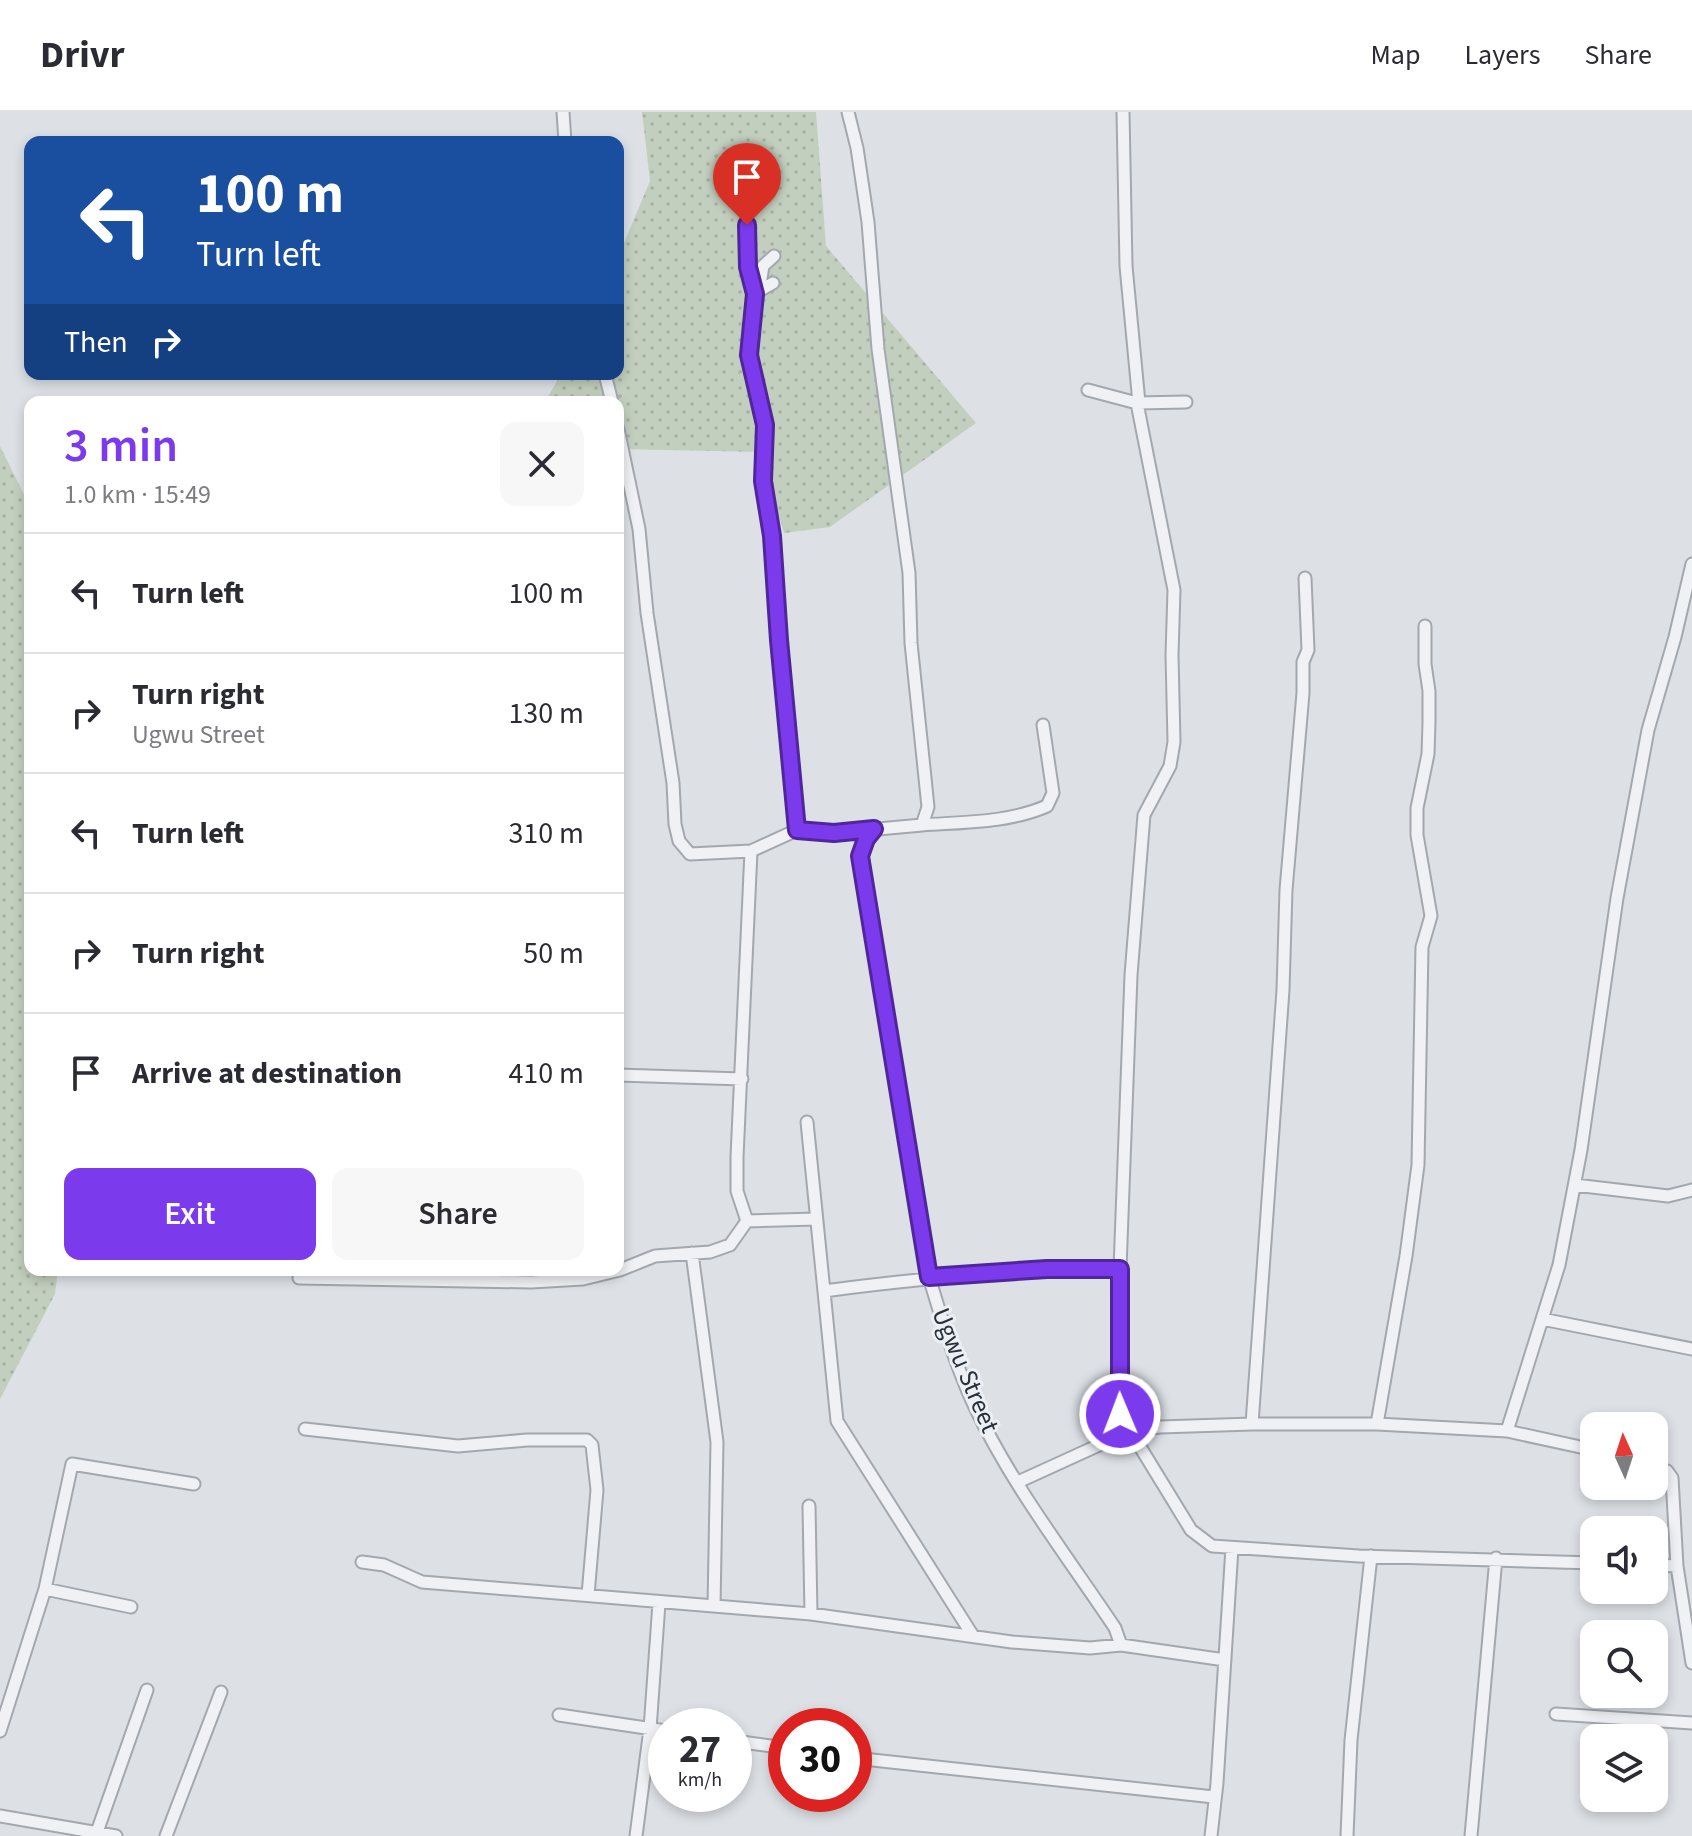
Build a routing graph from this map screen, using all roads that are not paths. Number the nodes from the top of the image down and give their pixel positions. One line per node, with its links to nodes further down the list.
1 (563, 112): 4 (street)
2 (848, 112): 17 (street)
3 (1123, 112): 11 (street)
4 (565, 136)
5 (747, 225): 8 (street)
6 (774, 256): 8 (street)
7 (773, 283): 8 (street)
8 (757, 292): 19 (street)
9 (1088, 390): 11 (street)
10 (1186, 402): 11 (street)
11 (1138, 403): 30 (street)
12 (624, 458): 20 (street)
13 (1692, 564): 24 (street)
14 (1305, 578): 37 (street)
15 (1425, 626): 38 (street)
16 (1043, 725): 17 (street)
17 (922, 825): 18 (street)
18 (874, 829): 19 (street); 32 (street, Ugwu Street)
19 (797, 830): 20 (street)
20 (751, 851): 22 (street)
21 (624, 1075): 22 (street)
22 (742, 1079): 27 (street)
23 (807, 1122): 26 (street)
24 (1575, 1185): 25 (street); 35 (street)
25 (1692, 1190)
26 (816, 1219): 27 (street); 34 (street)
27 (747, 1221): 28 (street)
28 (692, 1253): 29 (street); 57 (street)
29 (624, 1268)
30 (1120, 1269): 32 (street); 40 (street)
31 (595, 1276): 33 (street)
32 (929, 1277): 34 (street); 44 (street, Ugwu Street)
33 (299, 1278)
34 (824, 1291): 60 (street)
35 (1542, 1319): 36 (street); 41 (street)
36 (1692, 1349)
37 (1252, 1424): 38 (street); 40 (street)
38 (1377, 1424): 41 (street)
39 (305, 1429): 55 (street)
40 (1132, 1430): 44 (street); 47 (street)
41 (1507, 1431): 42 (street)
42 (1580, 1447)
43 (1668, 1472): 53 (street)
44 (1018, 1482): 61 (street, Ugwu Street)
45 (194, 1484): 54 (street)
46 (809, 1506): 59 (street)
47 (1232, 1548): 48 (street); 62 (street)
48 (1371, 1556): 49 (street); 81 (street)
49 (1496, 1558): 51 (street); 82 (street)
50 (362, 1562): 55 (street)
51 (1580, 1562)
52 (1668, 1566): 53 (street)
53 (1677, 1566): 63 (street)
54 (45, 1589): 58 (street); 71 (street)
55 (588, 1595): 56 (street)
56 (659, 1603): 57 (street); 66 (street)
57 (714, 1606): 59 (street)
58 (131, 1607)
59 (811, 1614): 60 (street)
60 (973, 1636): 61 (street)
61 (1121, 1645): 62 (street)
62 (1225, 1660): 74 (street)
63 (1692, 1663)
64 (147, 1690): 76 (street)
65 (221, 1692): 78 (street)
66 (652, 1708)
67 (1556, 1714): 69 (street)
68 (559, 1715): 70 (street)
69 (1692, 1723)
70 (648, 1729)
71 (0, 1731)
72 (648, 1744): 79 (street)
73 (872, 1760): 74 (street)
74 (1214, 1797): 80 (street)
75 (0, 1816): 76 (street)
76 (97, 1832): 77 (street)
77 (116, 1836)
78 (166, 1836)
79 (636, 1836)
80 (1211, 1836)
81 (1347, 1836)
82 (1471, 1836)

